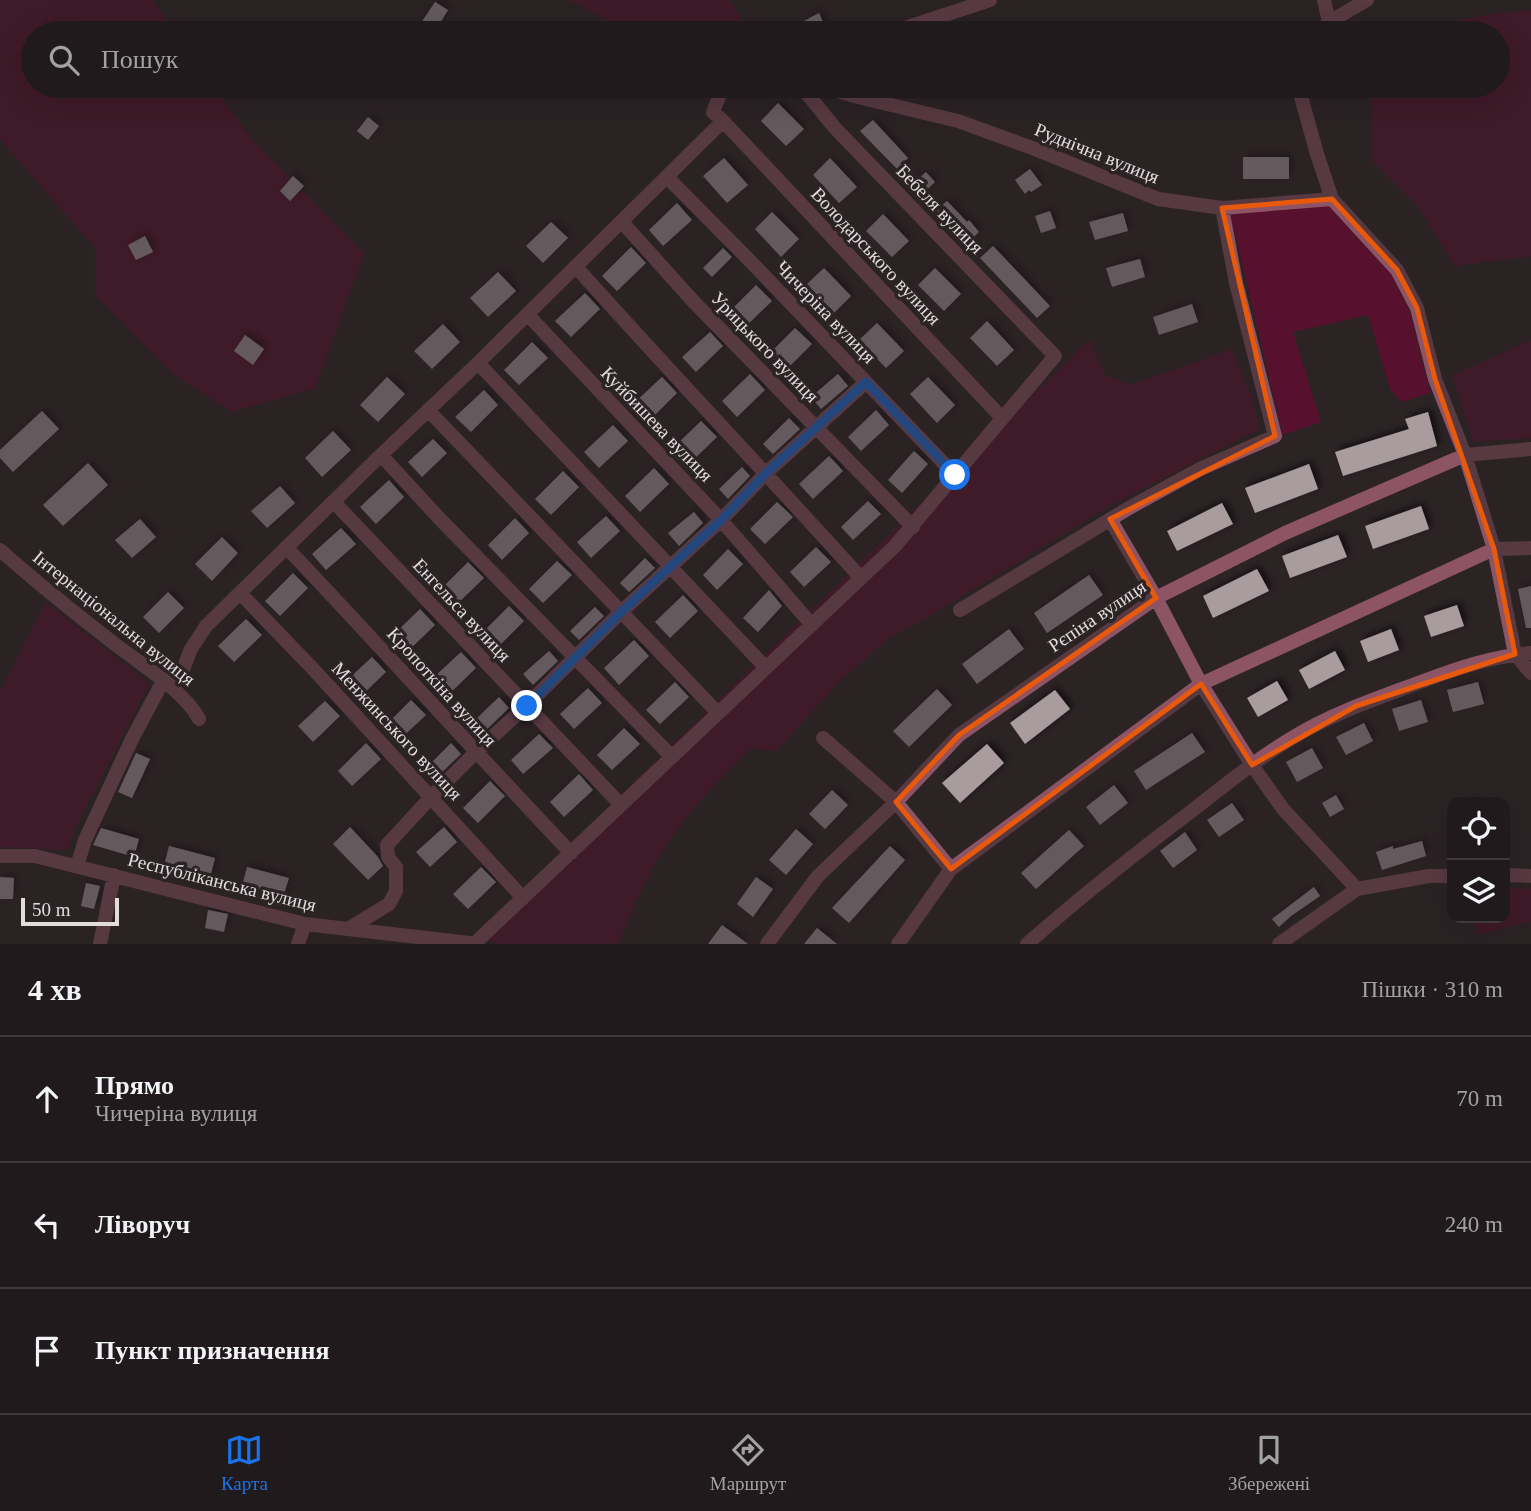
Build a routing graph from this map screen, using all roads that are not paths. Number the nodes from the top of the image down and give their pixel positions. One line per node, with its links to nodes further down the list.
1 (990, 0): 4 (street)
2 (1324, 0): 5 (street)
3 (1367, 0): 6 (street)
4 (926, 21)
5 (1329, 21)
6 (1331, 21)
7 (719, 98): 11 (street)
8 (811, 98): 21 (street, Бебеля вулиця)
9 (862, 98): 14 (street, Руднічна вулиця)
10 (1301, 98): 13 (street)
11 (723, 121): 12 (street); 21 (street, Володарського вулиця)
12 (667, 177): 15 (street); 19 (street, Чичеріна вулиця)
13 (1332, 199): 14 (street, Руднічна вулиця); 25 (street)
14 (1222, 208): 29 (street)
15 (622, 222): 16 (street); 22 (street, Урицького вулиця)
16 (576, 267): 17 (street); 26 (street)
17 (528, 315): 18 (street); 30 (street, Куйбишева вулиця)
18 (478, 363): 20 (street); 36 (street)
19 (866, 382): 22 (street); 27 (street, Чичеріна вулиця)
20 (428, 410): 24 (street); 41 (street)
21 (1002, 418): 27 (street)
22 (816, 427): 26 (street); 31 (street, Урицького вулиця)
23 (1531, 449): 25 (street, Рєпіна вулиця)
24 (381, 455): 28 (street); 45 (street)
25 (1465, 455): 34 (street); 39 (street, Рєпіна вулиця)
26 (766, 473): 30 (street); 37 (street)
27 (955, 475): 31 (street)
28 (334, 502): 32 (street); 50 (street, Енгельса вулиця)
29 (1110, 519): 39 (street); 40 (street)
30 (721, 520): 36 (street); 42 (street, Куйбишева вулиця)
31 (913, 527): 37 (street)
32 (286, 547): 38 (street); 54 (street, Кропоткіна вулиця)
33 (1531, 548): 34 (street)
34 (1494, 549): 44 (street); 49 (street)
35 (0, 550): 48 (street, Інтернаціональна вулиця)
36 (671, 567): 41 (street); 46 (street)
37 (861, 579): 42 (street)
38 (240, 593): 48 (street); 57 (street, Менжинського вулиця)
39 (1156, 598): 49 (street); 58 (street, Рєпіна вулиця)
40 (960, 610)
41 (621, 612): 45 (street); 51 (street)
42 (812, 625): 46 (street)
43 (1531, 653): 44 (street)
44 (1515, 654): 47 (street); 56 (street)
45 (575, 659): 50 (street); 55 (street)
46 (766, 668): 51 (street)
47 (1531, 673)
48 (163, 681): 52 (street, Інтернаціональна вулиця); 62 (street)
49 (1201, 684): 56 (street); 63 (street)
50 (527, 706): 54 (street); 59 (street, Енгельса вулиця)
51 (718, 713): 55 (street)
52 (199, 719)
53 (823, 738): 58 (street)
54 (475, 752): 57 (street); 60 (street, Кропоткіна вулиця)
55 (672, 757): 59 (street)
56 (1252, 765): 68 (street); 78 (street)
57 (432, 796): 69 (street, Менжинського вулиця); 71 (street)
58 (896, 802): 63 (street); 76 (street, Рєпіна вулиця)
59 (621, 805): 60 (street)
60 (571, 853): 69 (street)
61 (0, 856): 62 (street, Республіканська вулиця)
62 (77, 866): 64 (street, Республіканська вулиця)
63 (951, 869): 77 (street)
64 (114, 875): 70 (street, Республіканська вулиця); 72 (street)
65 (1510, 875): 67 (street)
66 (1447, 876): 68 (street)
67 (1531, 876)
68 (1357, 889): 79 (street)
69 (523, 898): 75 (street)
70 (305, 924): 71 (street, Республіканська вулиця); 73 (street)
71 (348, 929): 74 (street); 75 (street, Республіканська вулиця)
72 (100, 944)
73 (298, 944)
74 (393, 944)
75 (476, 944)
76 (767, 944)
77 (898, 944)
78 (1027, 944)
79 (1279, 944)

